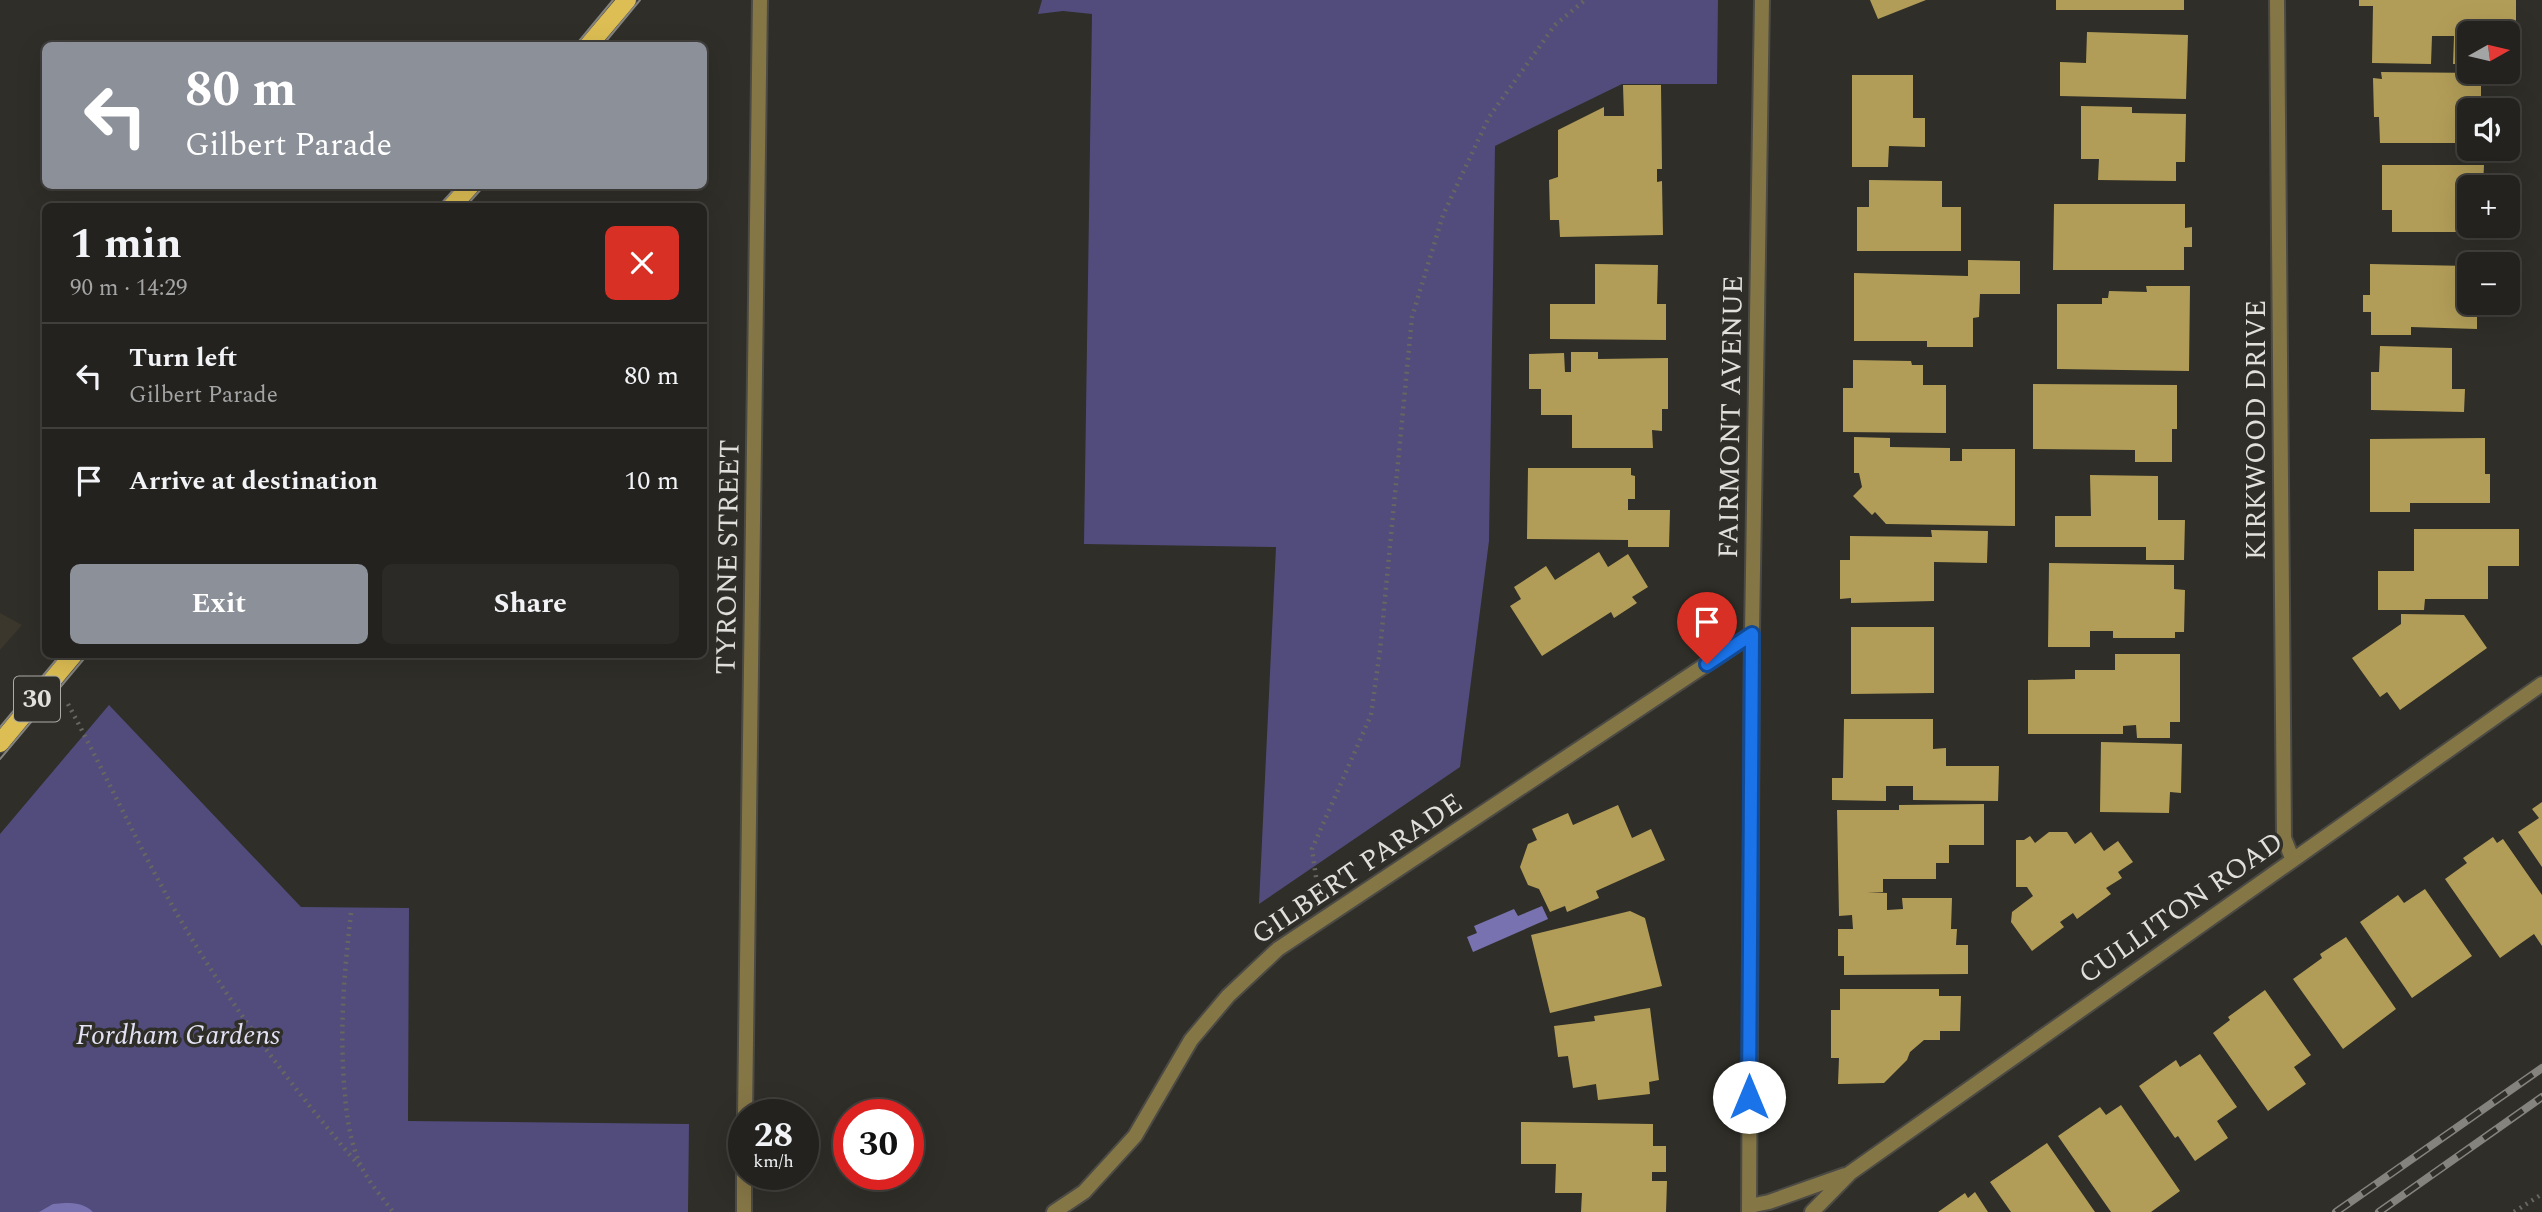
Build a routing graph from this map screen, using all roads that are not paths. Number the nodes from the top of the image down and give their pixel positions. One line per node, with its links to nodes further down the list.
1 (627, 0): 5 (main road)
2 (760, 0): 13 (street, TYRONE STREET)
3 (1762, 0): 8 (street, FAIRMONT AVENUE)
4 (2277, 0): 12 (street, KIRKWOOD DRIVE)
5 (591, 42)
6 (467, 189): 7 (main road)
7 (456, 203)
8 (1752, 634): 16 (street, FAIRMONT AVENUE); 18 (street, GILBERT PARADE)
9 (71, 658): 11 (main road, 30)
10 (2542, 684): 12 (street, CULLITON ROAD)
11 (0, 743)
12 (2292, 858): 14 (street, CULLITON ROAD)
13 (745, 1099)
14 (1850, 1173): 16 (street, CULLITON ROAD); 19 (street, CULLITON ROAD)
15 (744, 1190): 17 (street)
16 (1749, 1209)
17 (744, 1212)
18 (1054, 1212)
19 (1812, 1212)

